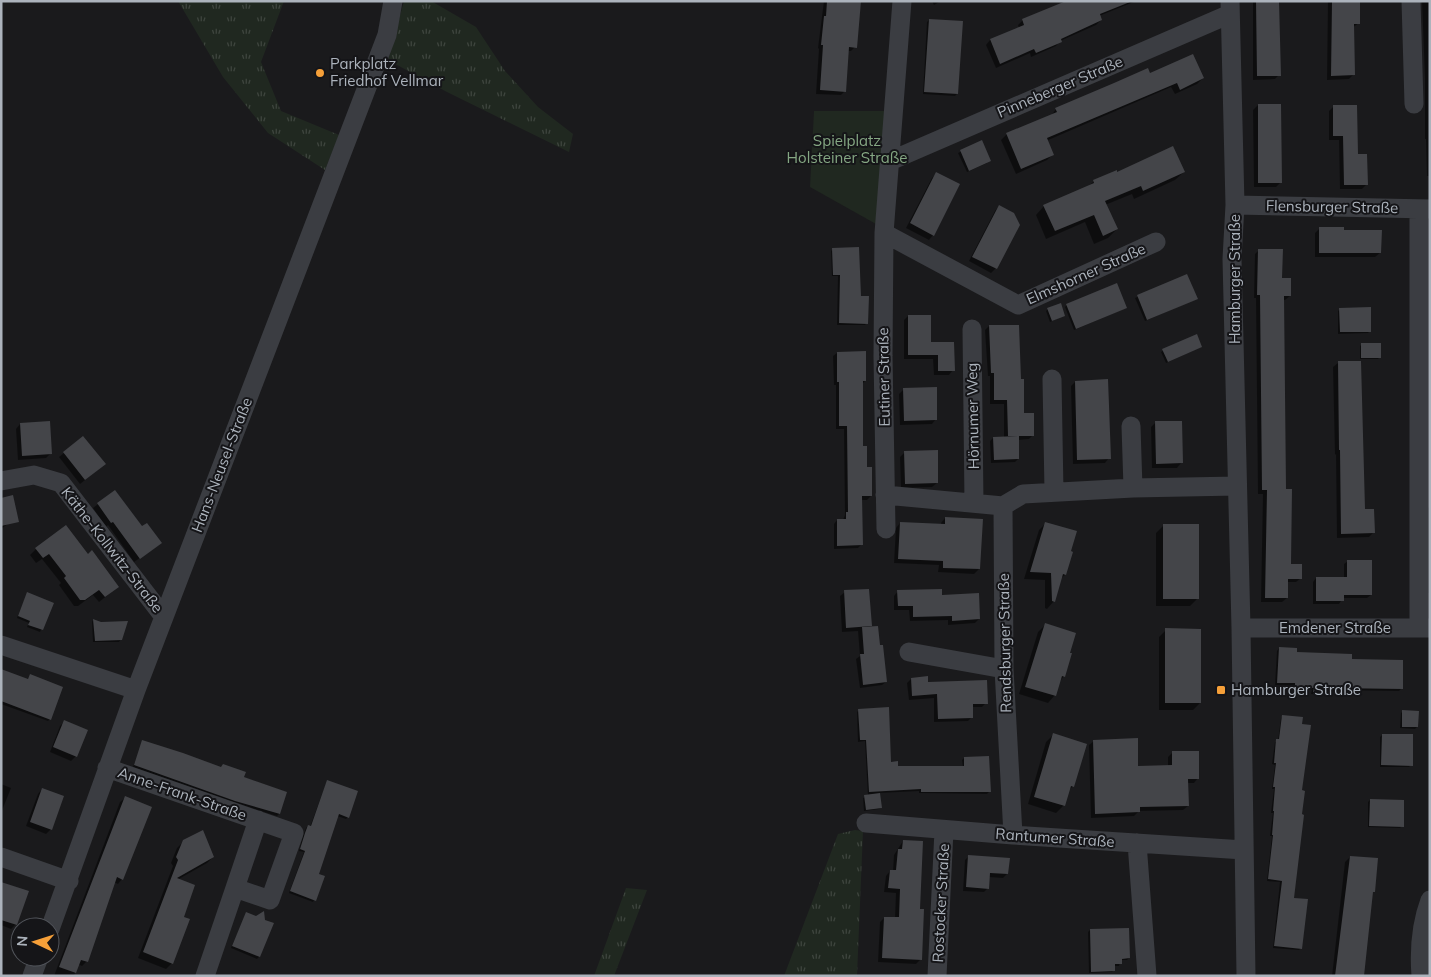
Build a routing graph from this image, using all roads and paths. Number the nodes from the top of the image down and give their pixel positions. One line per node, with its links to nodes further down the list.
1 (393, 1): 22 (street, Hans-Neusel-Straße)
2 (902, 1): 6 (street, Eutiner Straße)
3 (1411, 1): 5 (street)
4 (1230, 7): 6 (street, Pinneberger Straße); 7 (street, Hamburger Straße)
5 (1414, 104)
6 (890, 161): 9 (street, Eutiner Straße)
7 (1235, 205): 8 (street, Flensburger Straße); 15 (street, Hamburger Straße)
8 (1424, 209): 24 (street)
9 (884, 233): 10 (street, Elmshorner Straße); 18 (street, Eutiner Straße)
10 (1156, 242)
11 (972, 329): 19 (street, Hörnumer Weg)
12 (1052, 379): 17 (street)
13 (1131, 426): 16 (street)
14 (1, 481): 22 (street, Käthe-Kollwitz-Straße)
15 (1237, 486): 16 (street); 23 (street, Hamburger Straße)
16 (1134, 488): 17 (street)
17 (1054, 492): 20 (street)
18 (885, 495): 19 (street); 21 (street, Eutiner Straße)
19 (974, 503): 20 (street)
20 (1003, 506): 27 (street, Rendsburger Straße)
21 (886, 529)
22 (164, 617): 28 (street, Hans-Neusel-Straße)
23 (1241, 628): 24 (street, Emdener Straße); 35 (street, Hamburger Straße)
24 (1424, 628)
25 (1, 645): 28 (street)
26 (908, 652): 27 (street)
27 (1004, 669): 33 (street, Rendsburger Straße)
28 (136, 690): 29 (street, Hans-Neusel-Straße)
29 (107, 768): 30 (street, Anne-Frank-Straße); 37 (street, Hans-Neusel-Straße)
30 (258, 820): 38 (street, Anne-Frank-Straße); 38 (street, Anne-Frank-Straße)
31 (866, 823): 32 (street, Rantumer Straße)
32 (944, 830): 33 (street, Rantumer Straße); 42 (street, Rostocker Straße)
33 (1013, 835): 34 (street, Rantumer Straße)
34 (1137, 843): 35 (street, Rantumer Straße); 43 (street)
35 (1244, 850): 44 (street, Hamburger Straße)
36 (1, 857): 37 (street)
37 (69, 881): 40 (street, Hans-Neusel-Straße)
38 (235, 888): 41 (street, Anne-Frank-Straße)
39 (1430, 900): 45 (street)
40 (55, 917)
41 (205, 976)
42 (938, 976)
43 (1147, 976)
44 (1246, 976)
45 (1421, 976)

